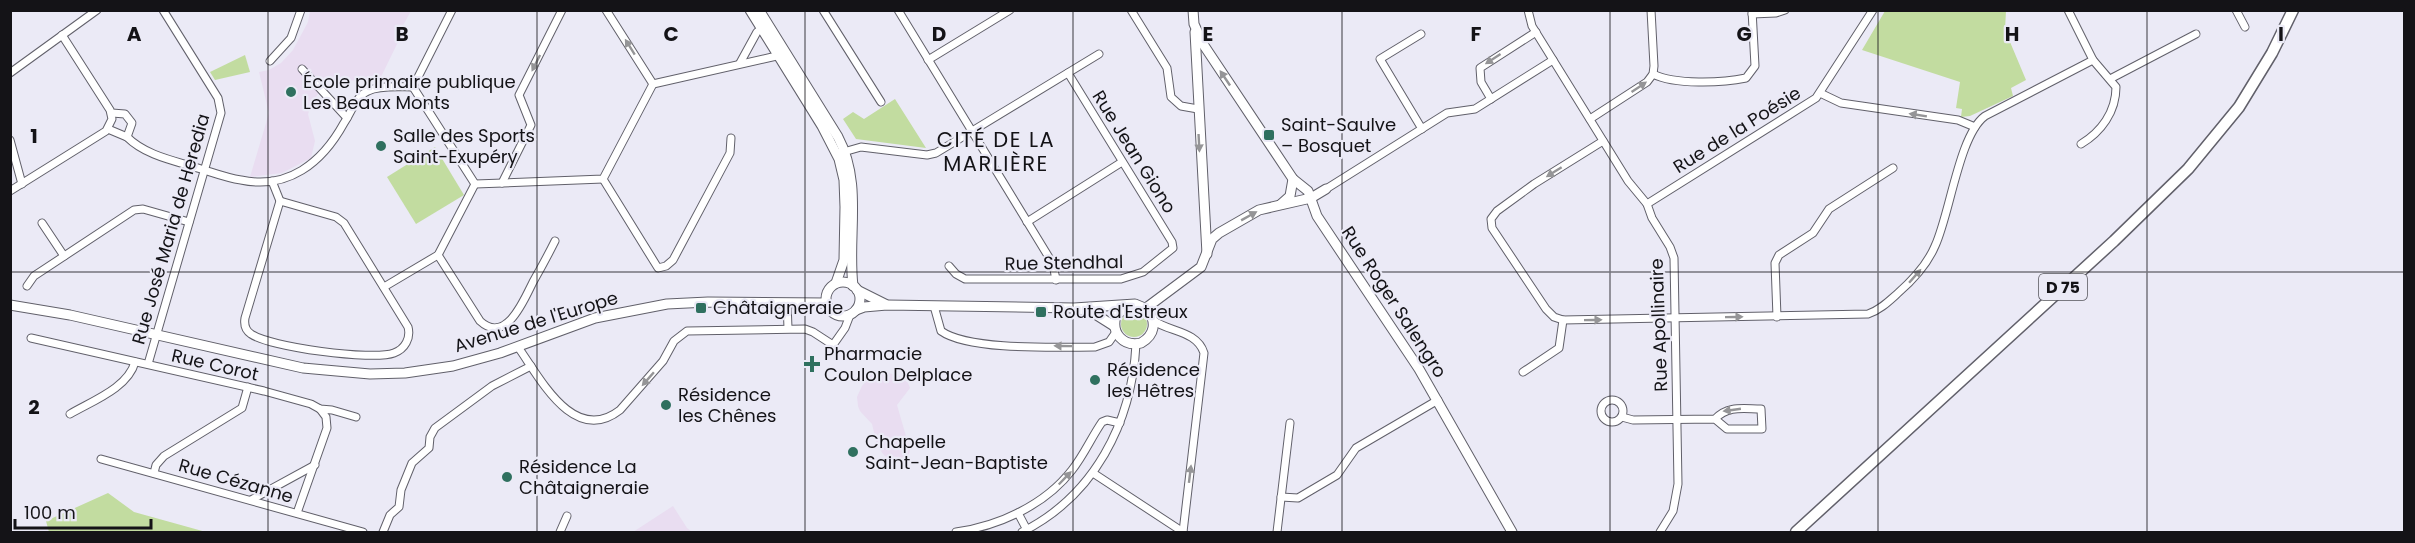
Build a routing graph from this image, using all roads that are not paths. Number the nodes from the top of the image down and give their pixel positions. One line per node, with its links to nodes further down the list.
1 (97, 10): 28 (street)
2 (163, 10): 64 (street, Rue José Maria de Heredia)
3 (301, 10): 35 (street)
4 (452, 10): 44 (street)
5 (562, 10): 68 (street, one-way to 68)
6 (606, 10): 43 (street, one-way to 6)
7 (750, 10): 23 (street)
8 (759, 10): 23 (street)
9 (823, 10): 47 (street)
10 (898, 10): 32 (street)
11 (1010, 10): 32 (street)
12 (1131, 10): 48 (street)
13 (1192, 10): 22 (street)
14 (1528, 10): 25 (street, Rue Apollinaire)
15 (1651, 10): 41 (street)
16 (1785, 10): 21 (street)
17 (1873, 10): 45 (street, Rue de la Poésie)
18 (2068, 10): 34 (street)
19 (2236, 10): 24 (street)
20 (2293, 10): 145 (main road, D 75)
21 (1752, 12): 41 (street)
22 (1194, 24): 31 (street); 37 (street)
23 (765, 26): 29 (street); 36 (street)
24 (2245, 27)
25 (1536, 32): 33 (street, Rue Apollinaire); 46 (street, one-way to 46)
26 (1421, 34): 54 (street)
27 (2196, 34): 42 (street)
28 (62, 35): 39 (street); 49 (street)
29 (782, 54): 36 (street); 61 (street)
30 (1099, 54): 40 (street)
31 (1213, 59): 37 (street); 66 (street, one-way to 31)
32 (928, 60): 55 (street)
33 (1553, 60): 46 (street); 51 (street, Rue Apollinaire)
34 (2093, 60): 42 (street); 52 (street)
35 (270, 61)
36 (740, 63): 43 (street)
37 (1197, 63): 48 (street)
38 (302, 69): 50 (street)
39 (10, 73)
40 (1068, 73): 55 (street); 62 (street, Rue Jean Giono)
41 (1653, 74): 51 (street, one-way to 41)
42 (2110, 79): 60 (street)
43 (653, 84): 65 (street)
44 (413, 87): 50 (street); 70 (street)
45 (1820, 93): 52 (street, one-way to 45); 77 (street, Rue de la Poésie)
46 (1491, 99): 54 (street)
47 (881, 102)
48 (1198, 109): 81 (street, one-way to 81)
49 (111, 113): 53 (street); 56 (street)
50 (347, 118): 67 (street)
51 (1590, 119): 59 (street, Rue Apollinaire)
52 (1975, 127): 103 (street, one-way to 52)
53 (108, 129): 56 (street); 69 (street)
54 (1422, 129): 72 (street)
55 (972, 132): 61 (street); 79 (street)
56 (127, 137): 64 (street)
57 (731, 138): 65 (street)
58 (10, 140): 69 (street)
59 (1603, 141): 77 (street, Rue Apollinaire); 105 (street, one-way to 105)
60 (2081, 144)
61 (841, 152): 90 (street); 93 (street)
62 (1122, 162): 79 (street); 84 (street, Rue Jean Giono)
63 (1893, 168): 103 (street)
64 (204, 170): 67 (street); 78 (street, Rue José Maria de Heredia)
65 (603, 179): 68 (street)
66 (1293, 179): 71 (street); 76 (street)
67 (272, 181): 75 (street)
68 (502, 183): 70 (street)
69 (22, 184): 73 (street)
70 (475, 184): 86 (street)
71 (1302, 185): 72 (street); 74 (street, Rue Roger Salengro)
72 (1326, 189): 74 (street)
73 (10, 191)
74 (1311, 198): 76 (street); 118 (street, Rue Roger Salengro)
75 (280, 201): 92 (street); 92 (street)
76 (1281, 204): 82 (street, one-way to 76)
77 (1647, 204): 104 (street, Rue Apollinaire)
78 (189, 222): 87 (street); 109 (street, Rue José Maria de Heredia)
79 (1027, 222): 89 (street)
80 (42, 223): 87 (street)
81 (1205, 224): 82 (street); 85 (street)
82 (1219, 232): 85 (street)
83 (555, 241): 86 (street)
84 (1174, 247): 89 (street, Rue Stendhal)
85 (1207, 254): 101 (street)
86 (438, 255): 92 (street)
87 (64, 256): 91 (street)
88 (949, 266): 89 (street, Rue Stendhal)
89 (1056, 280)
90 (836, 284): 93 (street); 95 (street)
91 (27, 286)
92 (384, 287)
93 (855, 288): 97 (street); 102 (street)
94 (787, 303): 95 (street, Avenue de l'Europe); 107 (street); 112 (street, Avenue de l'Europe)
95 (826, 303): 102 (street)
96 (10, 305): 109 (street, Avenue de l'Europe)
97 (887, 305): 99 (street); 102 (street)
98 (1128, 305): 100 (street); 101 (street); 108 (street)
99 (934, 306): 100 (street); 108 (street, one-way to 99)
100 (1074, 308): 108 (street)
101 (1146, 308): 106 (street)
102 (853, 313): 107 (street)
103 (1777, 317): 104 (street, one-way to 103)
104 (1675, 319): 105 (street, one-way to 104); 123 (street, Rue Apollinaire)
105 (1563, 320): 116 (street)
106 (1154, 321): 111 (street); 141 (street, one-way to 106)
107 (788, 328): 115 (street, one-way to 115)
108 (1115, 329): 111 (street)
109 (155, 336): 112 (street, Avenue de l'Europe); 114 (street, Rue José Maria de Heredia)
110 (31, 338): 113 (street, Rue Corot)
111 (1136, 344): 125 (street)
112 (519, 347): 115 (street)
113 (135, 362): 114 (street, Rue Corot); 120 (street)
114 (148, 364): 117 (street, Rue Corot)
115 (531, 366): 138 (street)
116 (1523, 372)
117 (248, 387): 119 (street, Rue Corot); 129 (street)
118 (1438, 400): 131 (street); 143 (street, Rue Roger Salengro)
119 (320, 409): 121 (street, Rue Corot); 128 (street)
120 (70, 414)
121 (356, 417)
122 (1622, 417): 123 (street)
123 (1676, 419): 124 (street); 144 (street, Rue Apollinaire)
124 (1715, 419): 124 (street, one-way to 124)
125 (1120, 423): 130 (street); 134 (street, one-way to 125)
126 (1290, 423): 131 (street)
127 (101, 459): 129 (street, Rue Cézanne)
128 (315, 465): 132 (street); 133 (street)
129 (154, 473): 132 (street, Rue Cézanne)
130 (1093, 473): 136 (street); 141 (street)
131 (1281, 497): 142 (street)
132 (251, 500): 133 (street, Rue Cézanne)
133 (297, 513): 137 (street, Rue Cézanne)
134 (1018, 513): 136 (street); 140 (street)
135 (567, 516): 139 (street)
136 (1025, 531)
137 (363, 532)
138 (383, 532)
139 (560, 532)
140 (956, 532)
141 (1183, 532)
142 (1277, 532)
143 (1509, 532)
144 (1660, 532)
145 (1796, 532)

